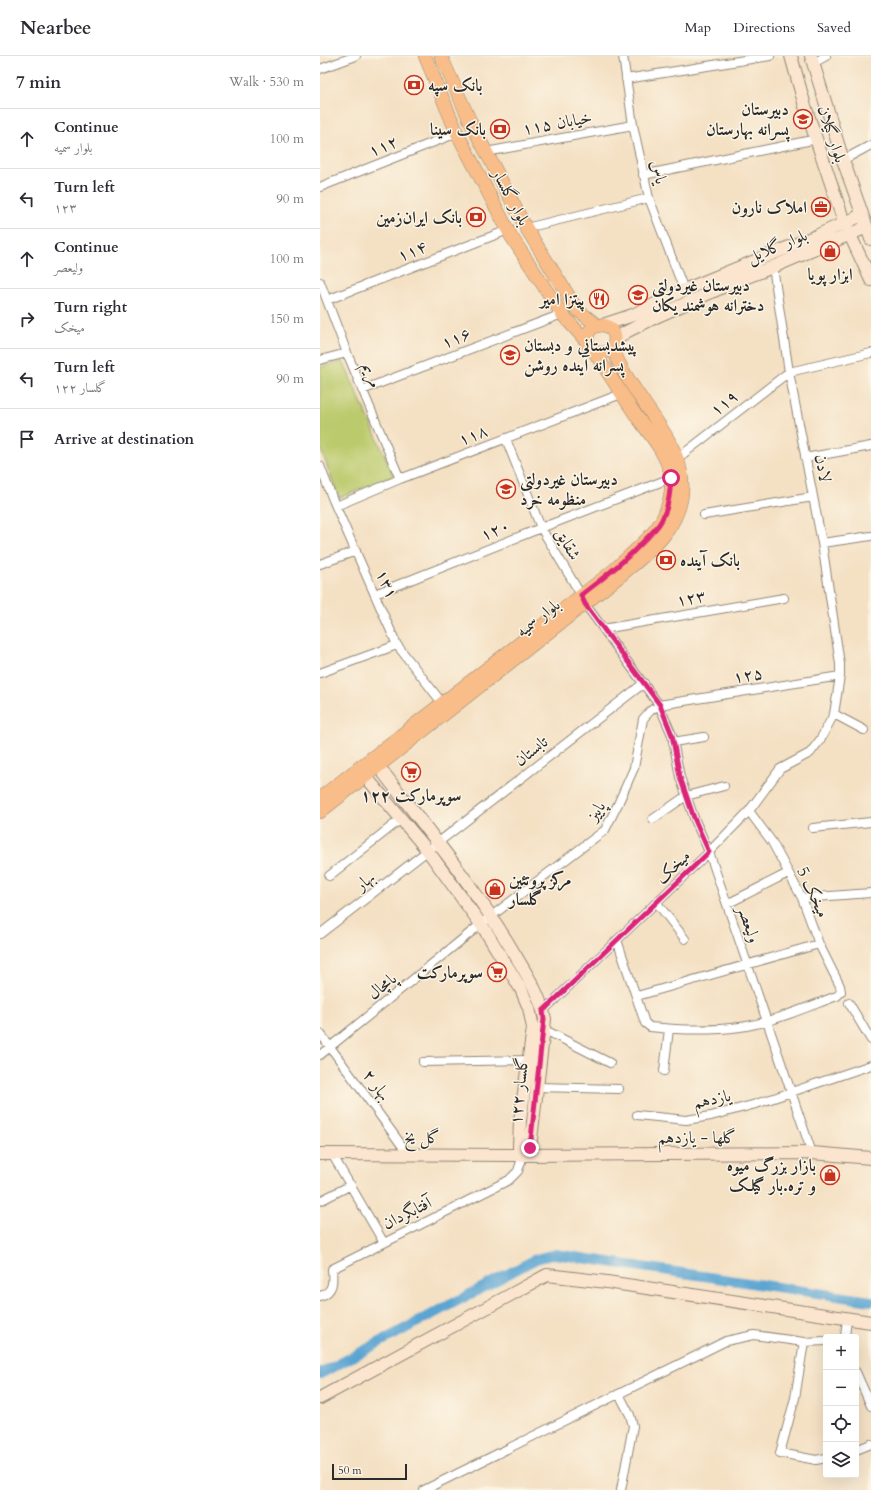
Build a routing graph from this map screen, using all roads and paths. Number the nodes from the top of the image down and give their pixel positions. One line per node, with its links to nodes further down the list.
1 (356, 56): 9 (street)
2 (425, 56): 12 (main road, بلوار گلسار)
3 (444, 56): 15 (main road, بلوار گلسار)
4 (623, 56): 10 (street, یاس)
5 (770, 56): 10 (street)
6 (791, 56): 13 (main road, بلوار گیلان)
7 (826, 56): 8 (street)
8 (811, 60): 16 (main road, بلوار گیلان)
9 (320, 69)
10 (626, 79): 11 (street, یاس)
11 (633, 124): 15 (street, خیابان ۱۱۵); 17 (street, یاس)
12 (457, 133): 18 (street, ۱۱۲); 24 (main road, بلوار گلسار)
13 (817, 139): 17 (street); 21 (main road, بلوار گیلان)
14 (871, 145): 16 (street)
15 (486, 152): 23 (main road, بلوار گلسار)
16 (843, 160): 20 (main road, بلوار گیلان)
17 (643, 175): 19 (street, یاس)
18 (320, 187)
19 (649, 198): 23 (street); 30 (street, یاس)
20 (862, 215): 21 (main road, بلوار گلایل); 22 (main road, بلوار گیلان)
21 (844, 222): 25 (main road, بلوار گیلان); 30 (main road, بلوار گلایل)
22 (867, 227): 25 (main road, بلوار گلایل); 26 (main road, بلوار گیلان)
23 (526, 228): 33 (main road, بلوار گلسار)
24 (508, 230): 31 (street, ۱۱۴); 32 (main road, بلوار گلسار)
25 (849, 234): 27 (main road, بلوار گلایل); 28 (main road, بلوار گیلان)
26 (871, 239)
27 (773, 267): 34 (main road, بلوار گلایل); 39 (street, لادن)
28 (871, 280)
29 (320, 282): 31 (street, مریم)
30 (684, 290): 33 (main road, بلوار گلایل)
31 (328, 300): 36 (street, مریم)
32 (562, 314): 35 (main road, بلوار گلسار); 40 (street, ۱۱۶)
33 (600, 325): 34 (main road); 35 (main road)
34 (614, 344): 35 (main road); 44 (main road, بلوار سمیه)
35 (590, 347): 41 (main road, بلوار سمیه)
36 (347, 353): 38 (street); 40 (street, مریم)
37 (871, 353): 39 (street)
38 (320, 360)
39 (789, 372): 44 (street, ۱۱۹); 45 (street, لادن)
40 (362, 390): 48 (street, مریم)
41 (621, 394): 42 (street, ۱۱۸); 47 (main road, بلوار سمیه)
42 (506, 439): 48 (street, ۱۱۸); 52 (street, شقایق)
43 (871, 446): 45 (street)
44 (678, 458): 59 (main road, بلوار سمیه)
45 (805, 458): 49 (street, لادن)
46 (320, 466): 50 (street, ۱۳۱)
47 (671, 478): 52 (street, ۱۲۰); 59 (main road, بلوار سمیه)
48 (400, 479): 50 (street, ۱۱۸)
49 (813, 497): 51 (street); 54 (street, لادن)
50 (336, 506): 55 (street, ۱۳۱)
51 (704, 515)
52 (541, 528): 57 (street, ۱۲۰); 59 (street, شقایق)
53 (871, 536): 54 (street)
54 (822, 543): 64 (street, لادن)
55 (356, 551): 56 (street); 57 (street, ۱۳۱)
56 (320, 564)
57 (375, 594): 61 (street, ۱۳۱)
58 (784, 598): 60 (street, ۱۲۳)
59 (583, 600): 60 (street); 62 (main road, بلوار سمیه)
60 (603, 629): 65 (street)
61 (396, 645): 63 (street); 66 (street, ۱۳۱)
62 (491, 672): 66 (main road, بلوار سمیه); 72 (main road, بلوار سمیه)
63 (320, 673)
64 (840, 676): 67 (street, ۱۲۵); 68 (street, میخک)
65 (644, 683): 67 (street); 83 (street, تابستان)
66 (443, 704): 72 (main road, بلوار سمیه)
67 (660, 705): 71 (street, ولیعصر); 92 (street, پاییز)
68 (834, 714): 69 (street); 77 (street, میخک)
69 (864, 730)
70 (704, 738): 71 (street)
71 (673, 742): 75 (street, ولیعصر)
72 (376, 763): 73 (main road, بلوار سمیه); 83 (main road, گلسار ۱۲۲)
73 (363, 772): 76 (main road, بلوار سمیه); 78 (main road, بلوار سمیه); 79 (main road, گلسار ۱۲۲)
74 (724, 786): 75 (street)
75 (686, 796): 80 (street); 85 (street, ولیعصر)
76 (320, 798)
77 (748, 811): 85 (street, میخک); 86 (street, میخک 5)
78 (320, 812)
79 (401, 819): 84 (main road, گلسار ۱۲۲); 87 (street)
80 (653, 819)
81 (871, 822): 82 (street)
82 (813, 828)
83 (438, 844): 84 (street, تابستان); 92 (main road, گلسار ۱۲۲)
84 (428, 851): 93 (main road, گلسار ۱۲۲); 94 (street, بهار)
85 (709, 852): 90 (street, میخک); 91 (street, ولیعصر)
86 (788, 873): 89 (street, میخک 5); 91 (street)
87 (329, 876)
88 (871, 893): 89 (street)
89 (802, 898): 97 (street, میخک 5)
90 (657, 903): 95 (street, میخک); 96 (street)
91 (727, 904): 98 (street, ولیعصر)
92 (492, 917): 93 (street, پاییز); 101 (main road, گلسار ۱۲۲)
93 (481, 924): 107 (street, پامچال); 109 (main road, گلسار ۱۲۲)
94 (320, 934)
95 (617, 940): 99 (street); 101 (street, میخک)
96 (685, 940)
97 (819, 944): 98 (street); 102 (street, میخک 5)
98 (748, 965): 99 (street); 102 (street, ولیعصر)
99 (637, 996): 104 (street)
100 (849, 1003): 106 (street)
101 (543, 1011): 103 (main road, گلسار ۱۲۲)
102 (767, 1021): 104 (street); 116 (street, ولیعصر)
103 (543, 1029): 109 (main road, گلسار ۱۲۲); 111 (street)
104 (669, 1029): 113 (street)
105 (320, 1033): 107 (street, بهار ۲)
106 (871, 1040)
107 (331, 1047): 108 (street, پامچال); 121 (street, بهار ۲)
108 (320, 1055)
109 (534, 1060): 110 (street); 114 (main road, گلسار ۱۲۲); 122 (main road, گلسار ۱۲۲)
110 (423, 1062)
111 (610, 1062)
112 (871, 1066): 116 (street, یازدهم)
113 (664, 1071)
114 (537, 1087): 115 (street); 122 (main road, گلسار ۱۲۲)
115 (619, 1089)
116 (791, 1093): 117 (street, یازدهم); 118 (street, ولیعصر)
117 (637, 1115)
118 (812, 1153): 122 (main road, گلها - یازدهم); 123 (main road, گلها - یازدهم)
119 (320, 1154): 120 (main road, گل یخ)
120 (332, 1154): 121 (main road, گل یخ); 124 (street, آفتابگردان)
121 (408, 1154): 122 (main road, گل یخ)
122 (523, 1155): 126 (street, آفتابگردان)
123 (871, 1158)
124 (351, 1185): 125 (street); 126 (street, آفتابگردان)
125 (320, 1201)
126 (384, 1242): 127 (street)
127 (320, 1296)
128 (847, 1319): 129 (main road); 130 (street); 135 (main road)
129 (871, 1322)
130 (845, 1334)
131 (823, 1341): 132 (street)
132 (804, 1342): 134 (street); 139 (street)
133 (859, 1379): 136 (street)
134 (619, 1394): 140 (street); 141 (street)
135 (320, 1398)
136 (871, 1406)
137 (871, 1444): 138 (street)
138 (859, 1449)
139 (823, 1459)
140 (424, 1490)
141 (621, 1490)

